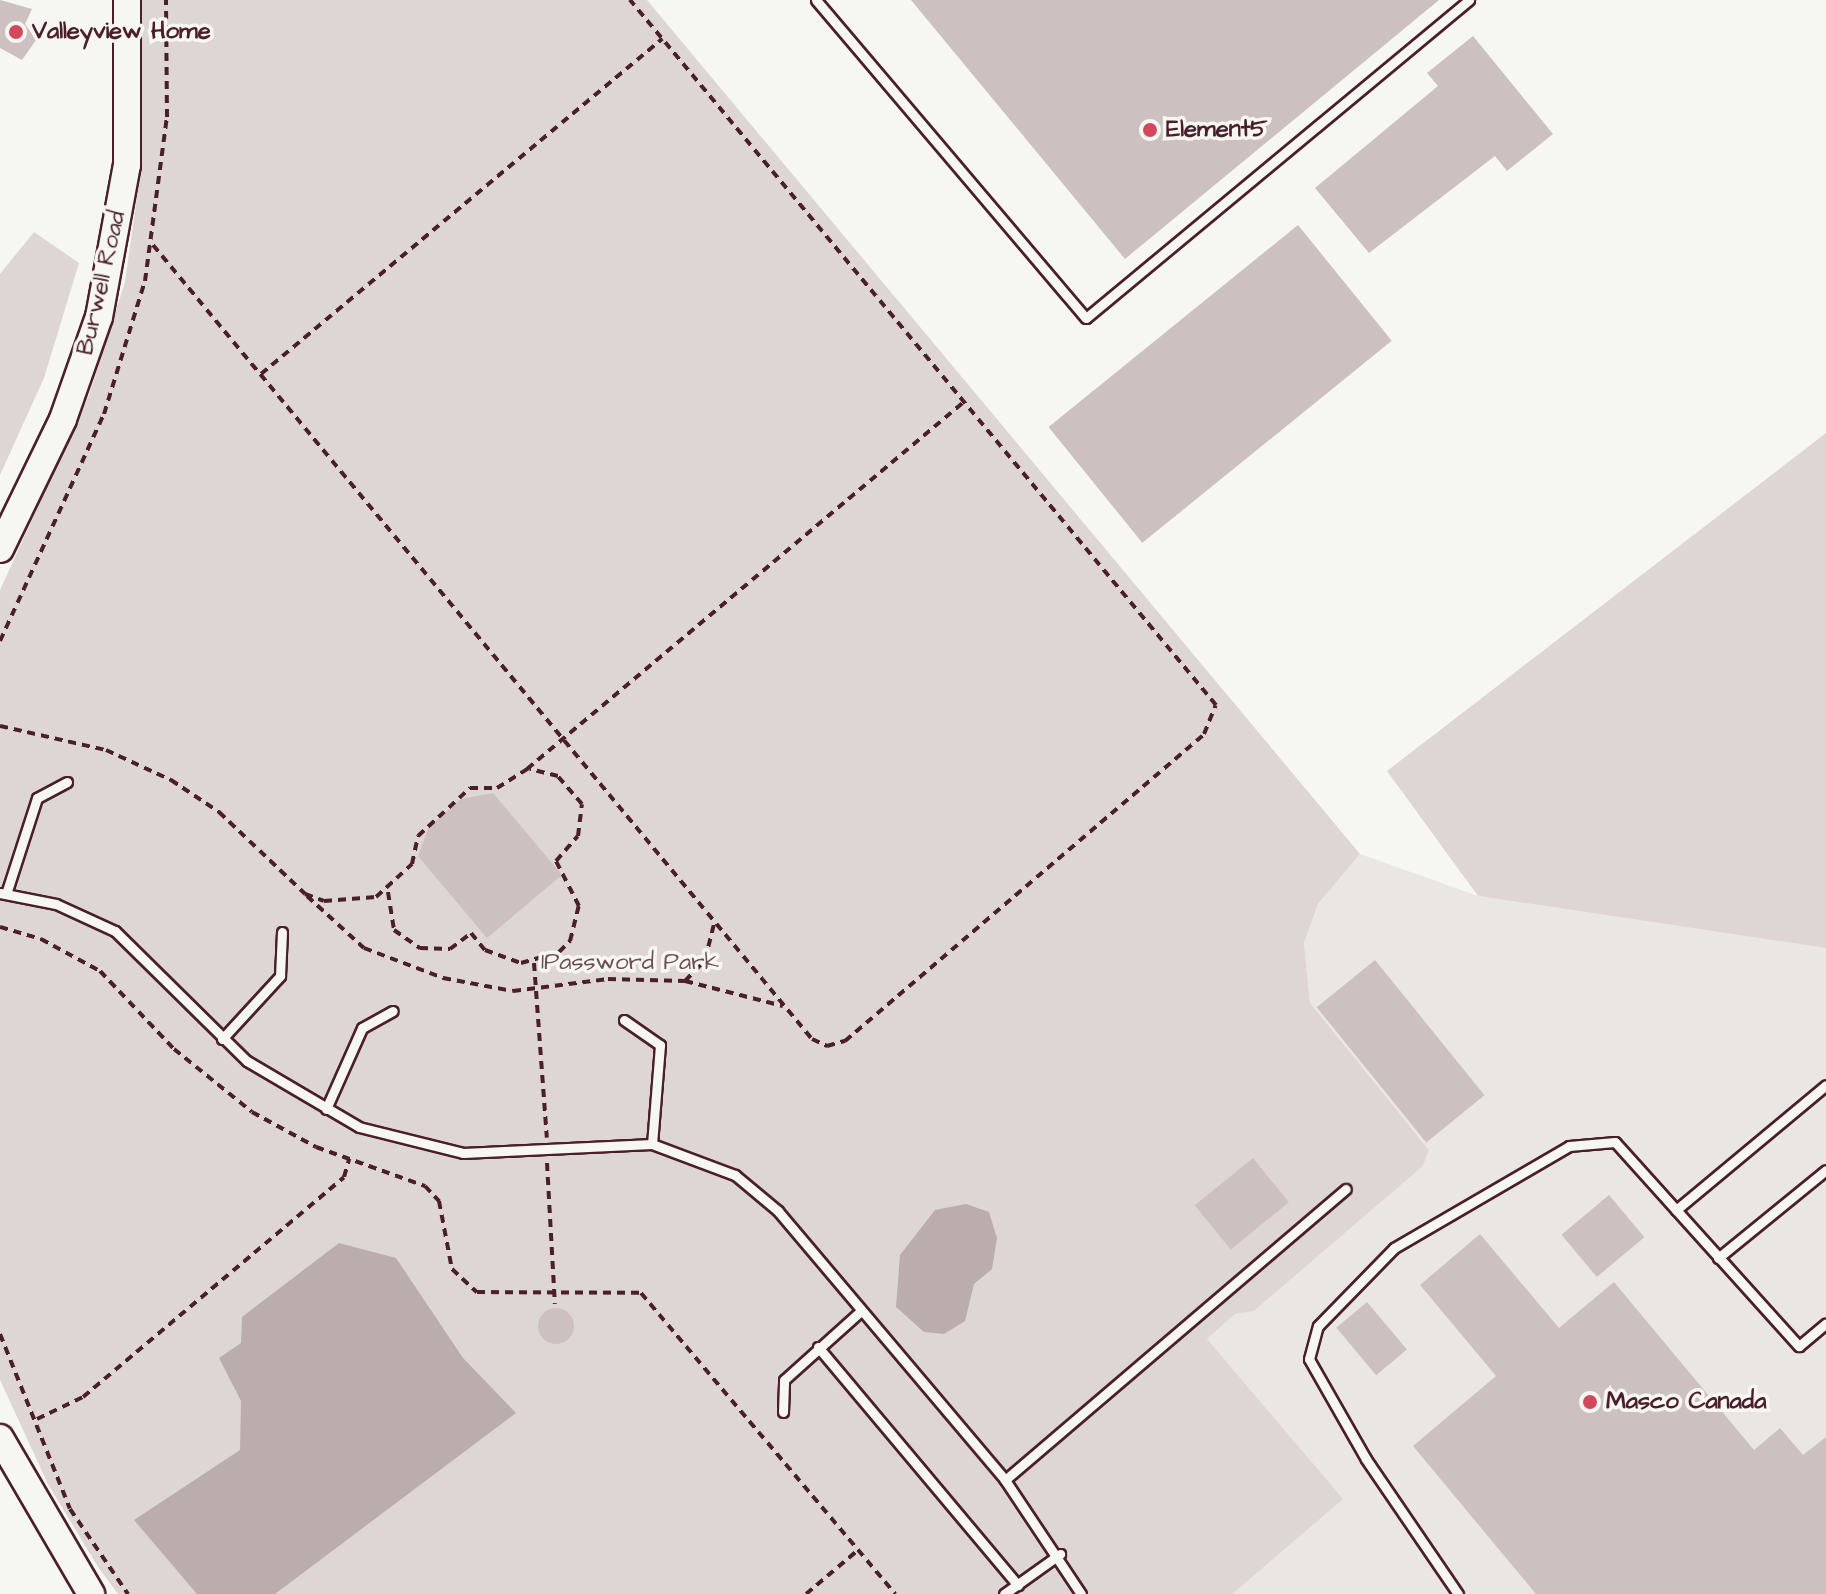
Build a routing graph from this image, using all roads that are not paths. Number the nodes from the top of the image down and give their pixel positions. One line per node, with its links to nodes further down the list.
1 (127, 0): 4 (main road, Burwell Road)
2 (816, 0): 3 (lane)
3 (1469, 0)
4 (0, 549)
5 (67, 782): 6 (lane)
6 (3, 894): 10 (lane)
7 (282, 932): 10 (lane)
8 (393, 1011): 12 (lane)
9 (624, 1020): 13 (lane)
10 (222, 1039): 12 (lane)
11 (1826, 1085): 16 (lane)
12 (326, 1109): 13 (lane)
13 (652, 1144): 18 (lane)
14 (1826, 1170): 17 (lane)
15 (1346, 1189): 23 (lane)
16 (1676, 1210): 17 (lane); 29 (lane)
17 (1718, 1258): 19 (lane)
18 (861, 1311): 20 (lane); 23 (lane)
19 (1826, 1323)
20 (818, 1347): 21 (lane); 25 (lane)
21 (783, 1412)
22 (0, 1438): 26 (main road)
23 (1005, 1480): 24 (lane)
24 (1060, 1554): 25 (lane); 28 (lane)
25 (1018, 1585): 27 (lane)
26 (91, 1594)
27 (1004, 1594)
28 (1081, 1594)
29 (1458, 1594)

